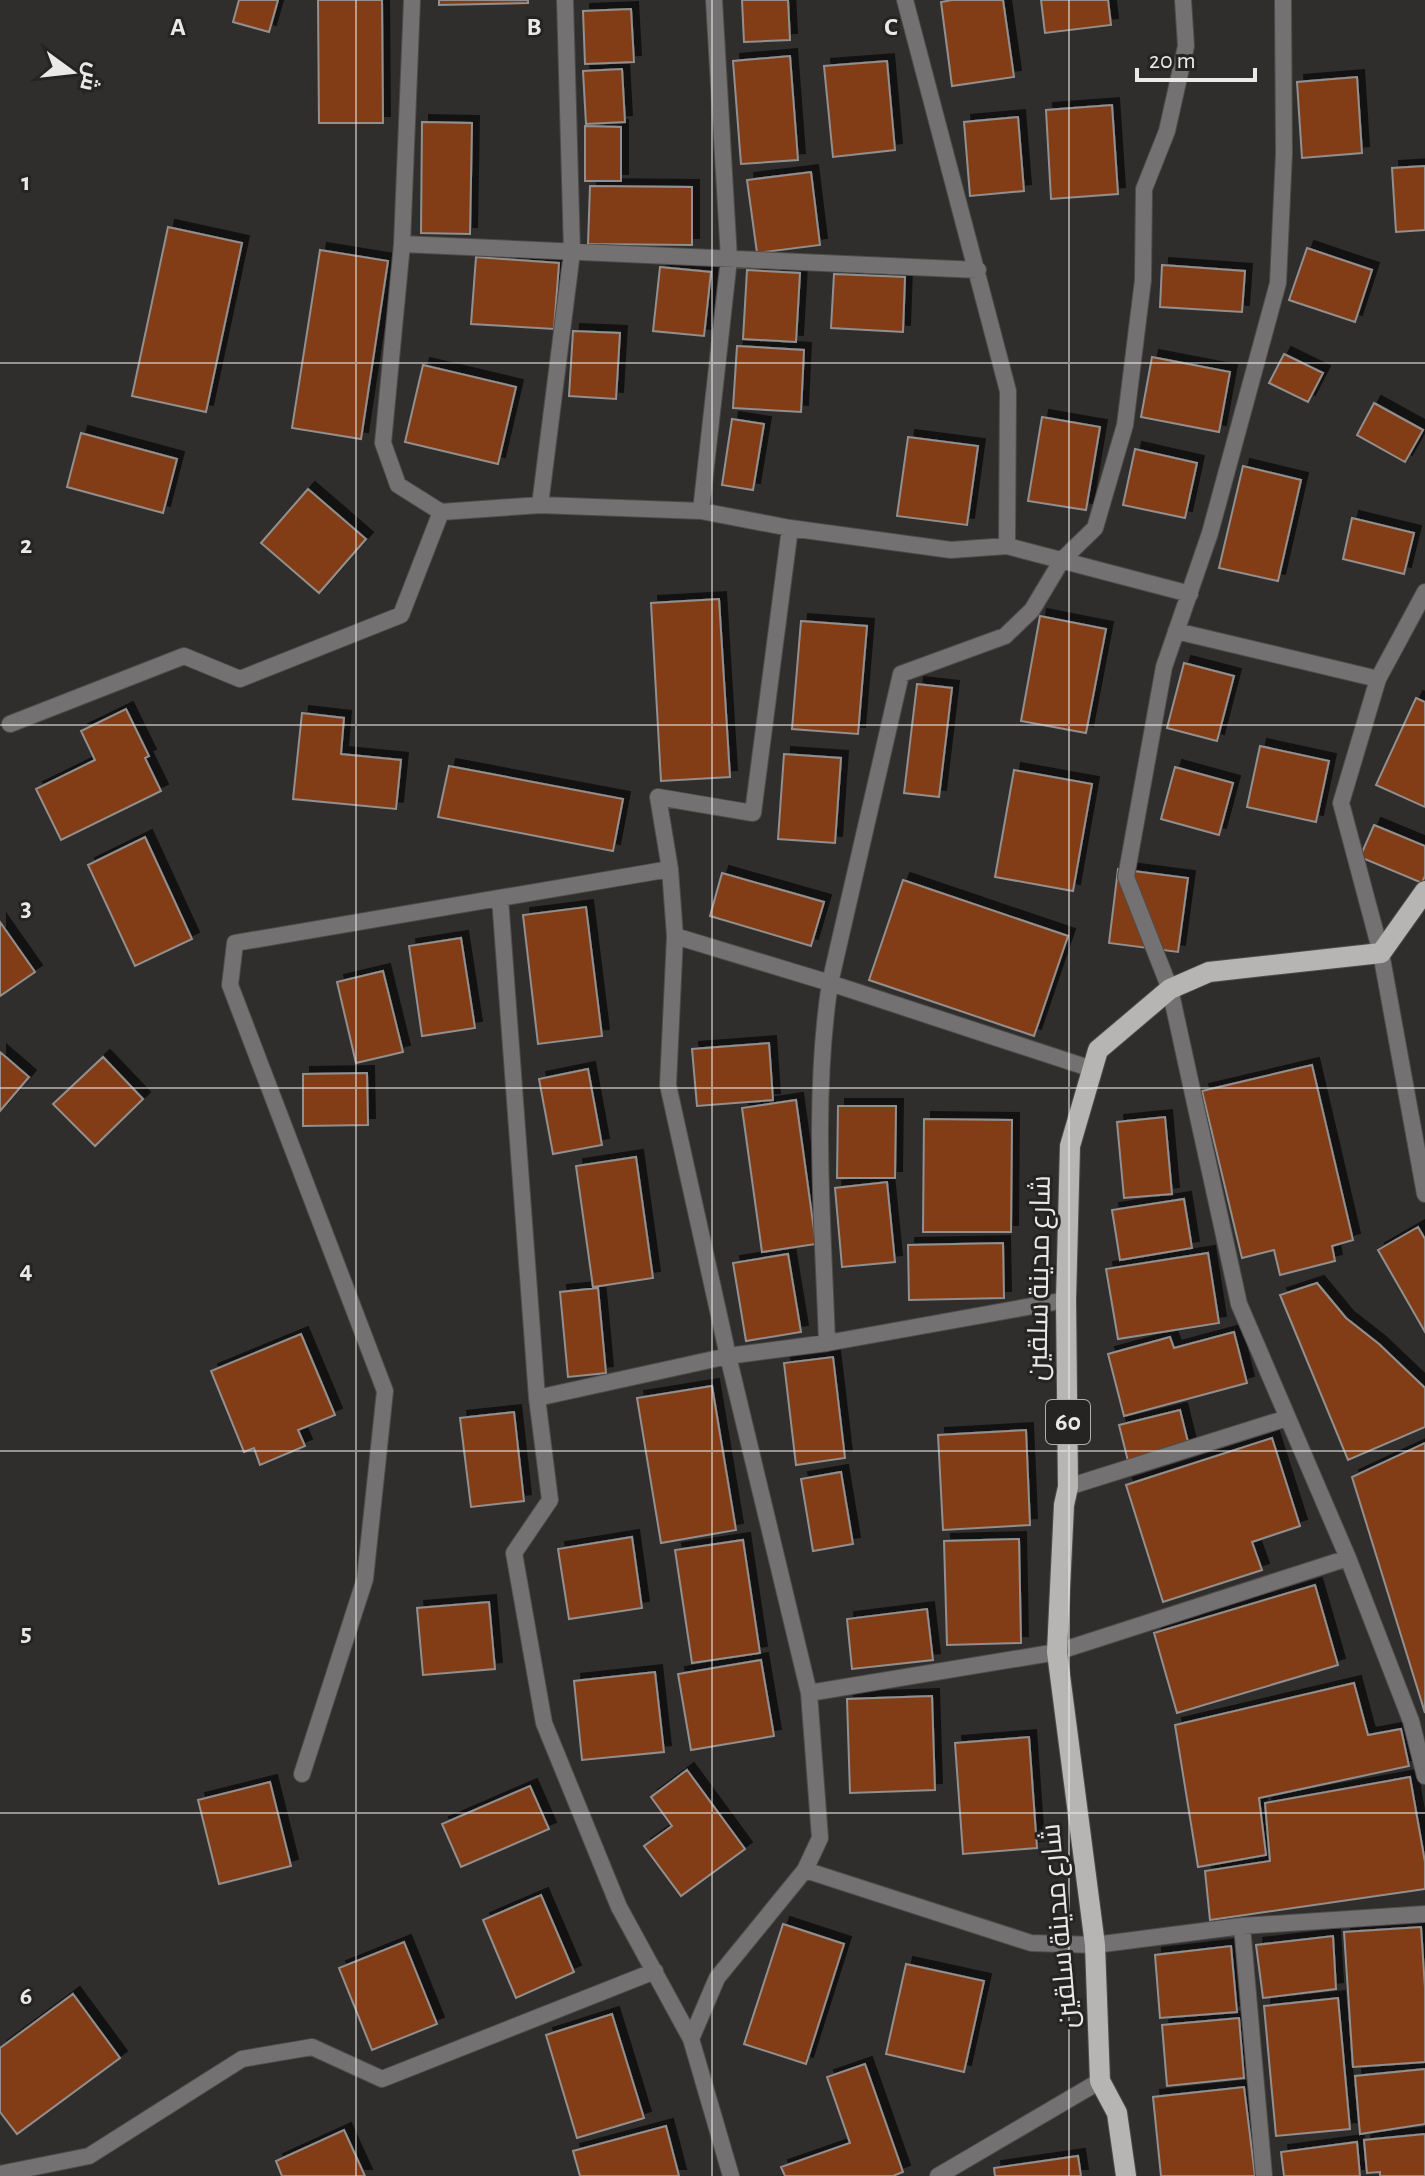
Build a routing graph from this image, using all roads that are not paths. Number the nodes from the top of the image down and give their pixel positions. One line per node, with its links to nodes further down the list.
1 (412, 0): 7 (street)
2 (565, 0): 8 (street)
3 (714, 0): 9 (street)
4 (905, 0): 10 (street)
5 (1183, 0): 16 (street)
6 (1283, 0): 18 (street)
7 (402, 244): 8 (street); 13 (street)
8 (572, 252): 9 (street); 11 (street)
9 (729, 259): 10 (street); 12 (street)
10 (978, 270): 15 (street)
11 (540, 505): 12 (street); 13 (street)
12 (701, 511): 14 (street)
13 (441, 512): 21 (street)
14 (790, 528): 15 (street); 22 (street)
15 (1007, 546): 16 (street)
16 (1062, 560): 18 (street); 27 (street)
17 (1425, 592): 20 (street)
18 (1190, 594): 19 (street)
19 (1176, 631): 20 (street); 28 (street)
20 (1378, 679): 26 (street)
21 (10, 724)
22 (670, 869): 24 (street); 25 (street)
23 (1425, 891): 26 (main road)
24 (500, 898): 34 (street); 40 (street)
25 (675, 936): 27 (street); 33 (street)
26 (1381, 953): 28 (main road, شارع مدينة سلقين / 60); 30 (street)
27 (830, 983): 29 (street); 32 (street)
28 (1170, 989): 29 (main road, شارع مدينة سلقين / 60); 35 (street)
29 (1092, 1069): 31 (main road, شارع مدينة سلقين / 60)
30 (1425, 1194)
31 (1066, 1300): 32 (street); 36 (main road, شارع مدينة سلقين / 60)
32 (827, 1343): 33 (street)
33 (728, 1356): 34 (street); 39 (street)
34 (537, 1398): 46 (street)
35 (1287, 1418): 36 (street); 37 (street)
36 (1068, 1487): 38 (main road, شارع مدينة سلقين / 60)
37 (1348, 1558): 38 (street); 41 (street)
38 (1057, 1652): 39 (street); 45 (main road, شارع مدينة سلقين / 60)
39 (809, 1693): 42 (street)
40 (302, 1774)
41 (1425, 1776)
42 (805, 1870): 45 (street); 47 (street)
43 (1425, 1914): 44 (street)
44 (1242, 1926): 45 (street); 53 (street)
45 (1095, 1945): 48 (main road, شارع مدينة سلقين / 60)
46 (655, 1971): 47 (street); 49 (street)
47 (691, 2039): 50 (street)
48 (1100, 2081): 51 (street); 52 (main road, شارع مدينة سلقين / 60)
49 (0, 2174)
50 (731, 2176)
51 (938, 2176)
52 (1126, 2176)
53 (1264, 2176)

